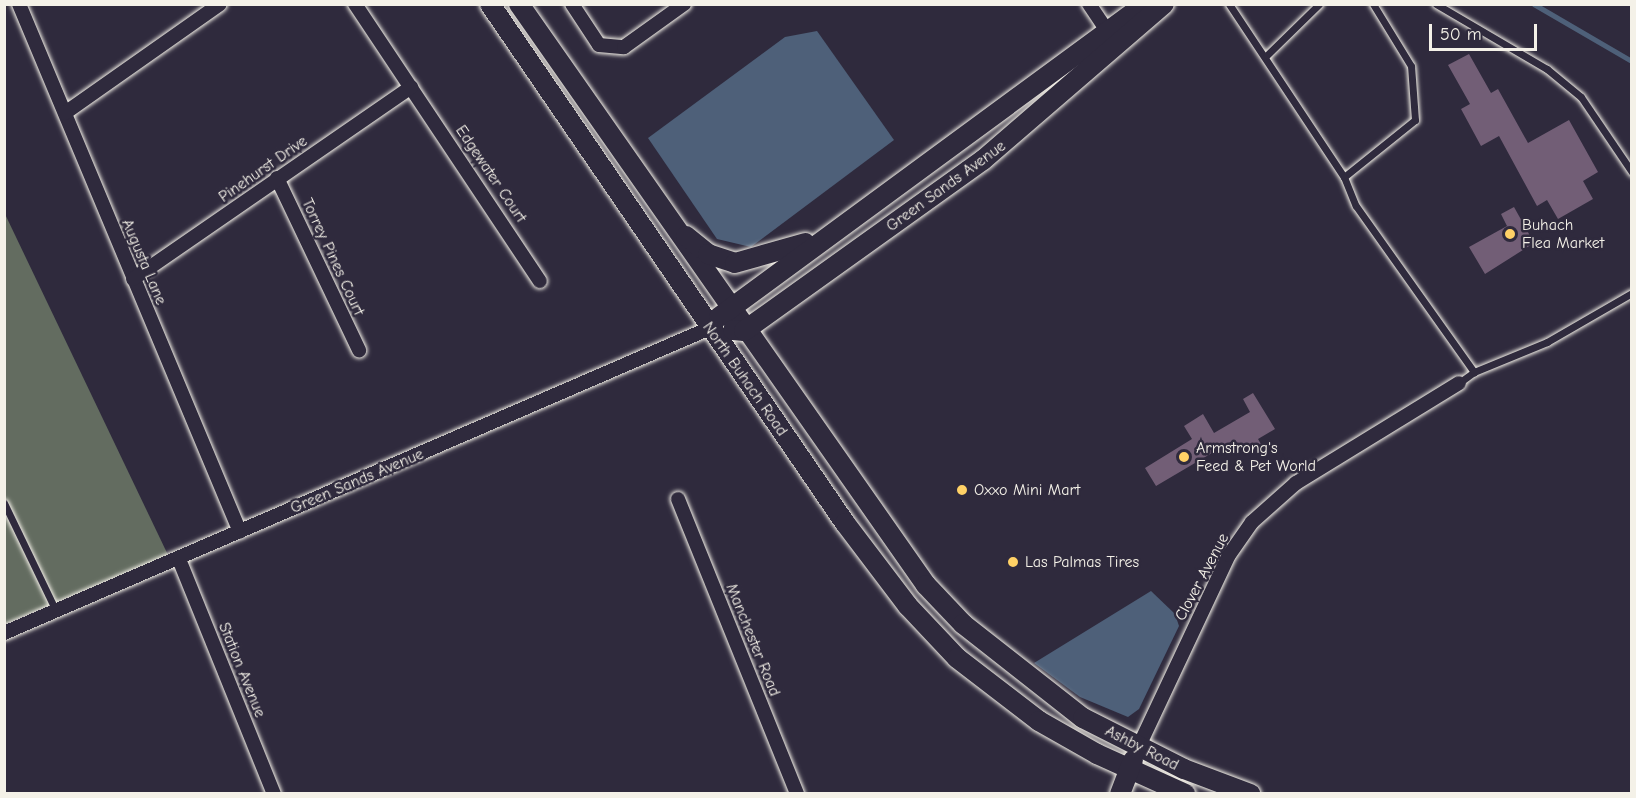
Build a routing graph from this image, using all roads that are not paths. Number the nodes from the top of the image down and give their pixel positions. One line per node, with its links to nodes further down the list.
1 (19, 4): 18 (street, Augusta Lane)
2 (220, 4): 18 (street)
3 (355, 4): 17 (street, Edgewater Court)
4 (489, 4): 28 (main road, North Buhach Road)
5 (519, 4): 22 (main road, North Buhach Road)
6 (572, 4): 7 (street)
7 (684, 4)
8 (1089, 4): 15 (street)
9 (1145, 4): 15 (main road, Green Sands Avenue)
10 (1164, 4): 29 (main road, Green Sands Avenue)
11 (1229, 4): 16 (lane)
12 (1319, 4): 16 (lane)
13 (1373, 4): 20 (lane)
14 (1436, 4): 19 (lane)
15 (1108, 32): 23 (main road, Green Sands Avenue)
16 (1267, 55): 20 (lane)
17 (411, 87): 21 (street, Pinehurst Drive); 25 (street, Edgewater Court)
18 (65, 113): 24 (street, Augusta Lane)
19 (1632, 172)
20 (1344, 177): 31 (lane)
21 (278, 178): 24 (street, Pinehurst Drive); 30 (street, Torrey Pines Court)
22 (661, 213): 23 (main road); 27 (main road, North Buhach Road)
23 (824, 237): 27 (main road, Green Sands Avenue)
24 (133, 279): 36 (street, Augusta Lane)
25 (540, 281)
26 (1632, 293): 31 (lane)
27 (728, 307): 28 (main road, Green Sands Avenue); 29 (main road, North Buhach Road)
28 (710, 328): 29 (main road, Green Sands Avenue); 35 (main road, North Buhach Road); 36 (street, Green Sands Avenue)
29 (744, 331): 38 (main road, North Buhach Road)
30 (359, 350)
31 (1474, 372): 32 (lane)
32 (1459, 382): 43 (street, Clover Avenue)
33 (678, 499): 46 (street, Manchester Road)
34 (4, 503): 39 (lane)
35 (845, 523): 38 (main road); 42 (main road, North Buhach Road)
36 (240, 532): 37 (street, Green Sands Avenue)
37 (179, 560): 39 (street, Green Sands Avenue); 45 (street, Station Avenue)
38 (908, 565): 41 (main road, North Buhach Road)
39 (56, 611): 40 (street, Green Sands Avenue)
40 (4, 633)
41 (1041, 688): 43 (main road, Ashby Road)
42 (1039, 721): 44 (main road, Ashby Road)
43 (1139, 746): 44 (main road); 49 (main road, Ashby Road)
44 (1129, 770): 47 (main road); 48 (main road, Ashby Road)
45 (274, 794)
46 (797, 794)
47 (1120, 794)
48 (1185, 794)
49 (1250, 794)

